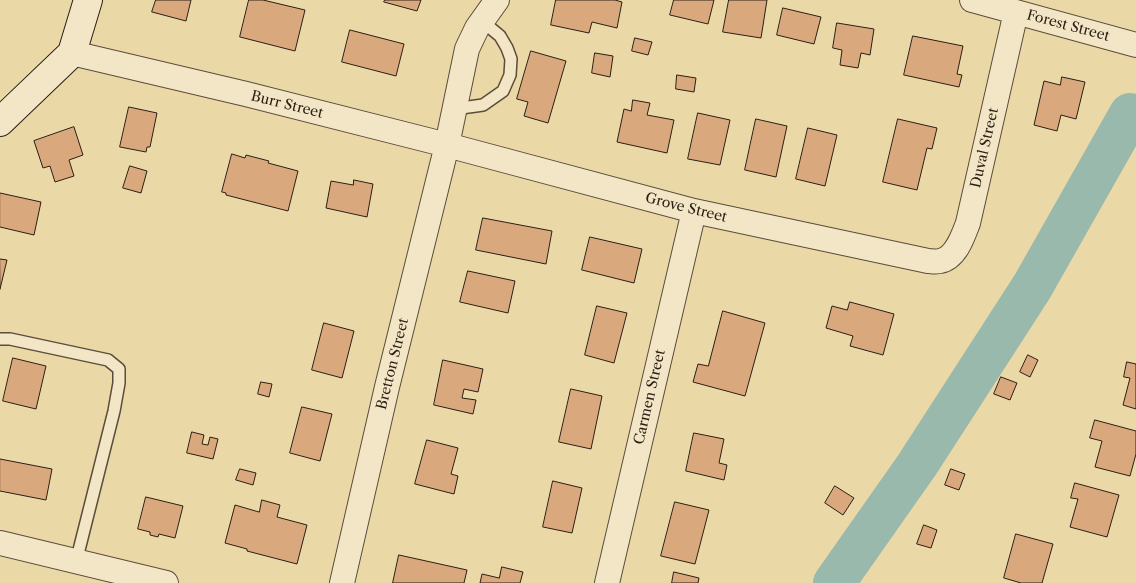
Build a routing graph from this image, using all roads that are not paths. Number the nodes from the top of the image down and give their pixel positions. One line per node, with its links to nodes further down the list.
1 (88, 0): 7 (street)
2 (497, 0): 5 (street)
3 (972, 0): 4 (street, Forest Street)
4 (1016, 12): 6 (street, Forest Street); 12 (street, Duval Street)
5 (482, 21): 8 (street); 8 (lane)
6 (1136, 45)
7 (72, 53): 9 (street); 10 (street, Burr Street)
8 (454, 109): 10 (street)
9 (0, 122)
10 (447, 145): 11 (street, Grove Street); 17 (street, Bretton Street)
11 (694, 211): 12 (street, Grove Street); 18 (street, Carmen Street)
12 (928, 261)
13 (0, 339): 15 (lane)
14 (0, 543): 15 (street)
15 (76, 562): 16 (street)
16 (166, 583)
17 (342, 583)
18 (607, 583)

